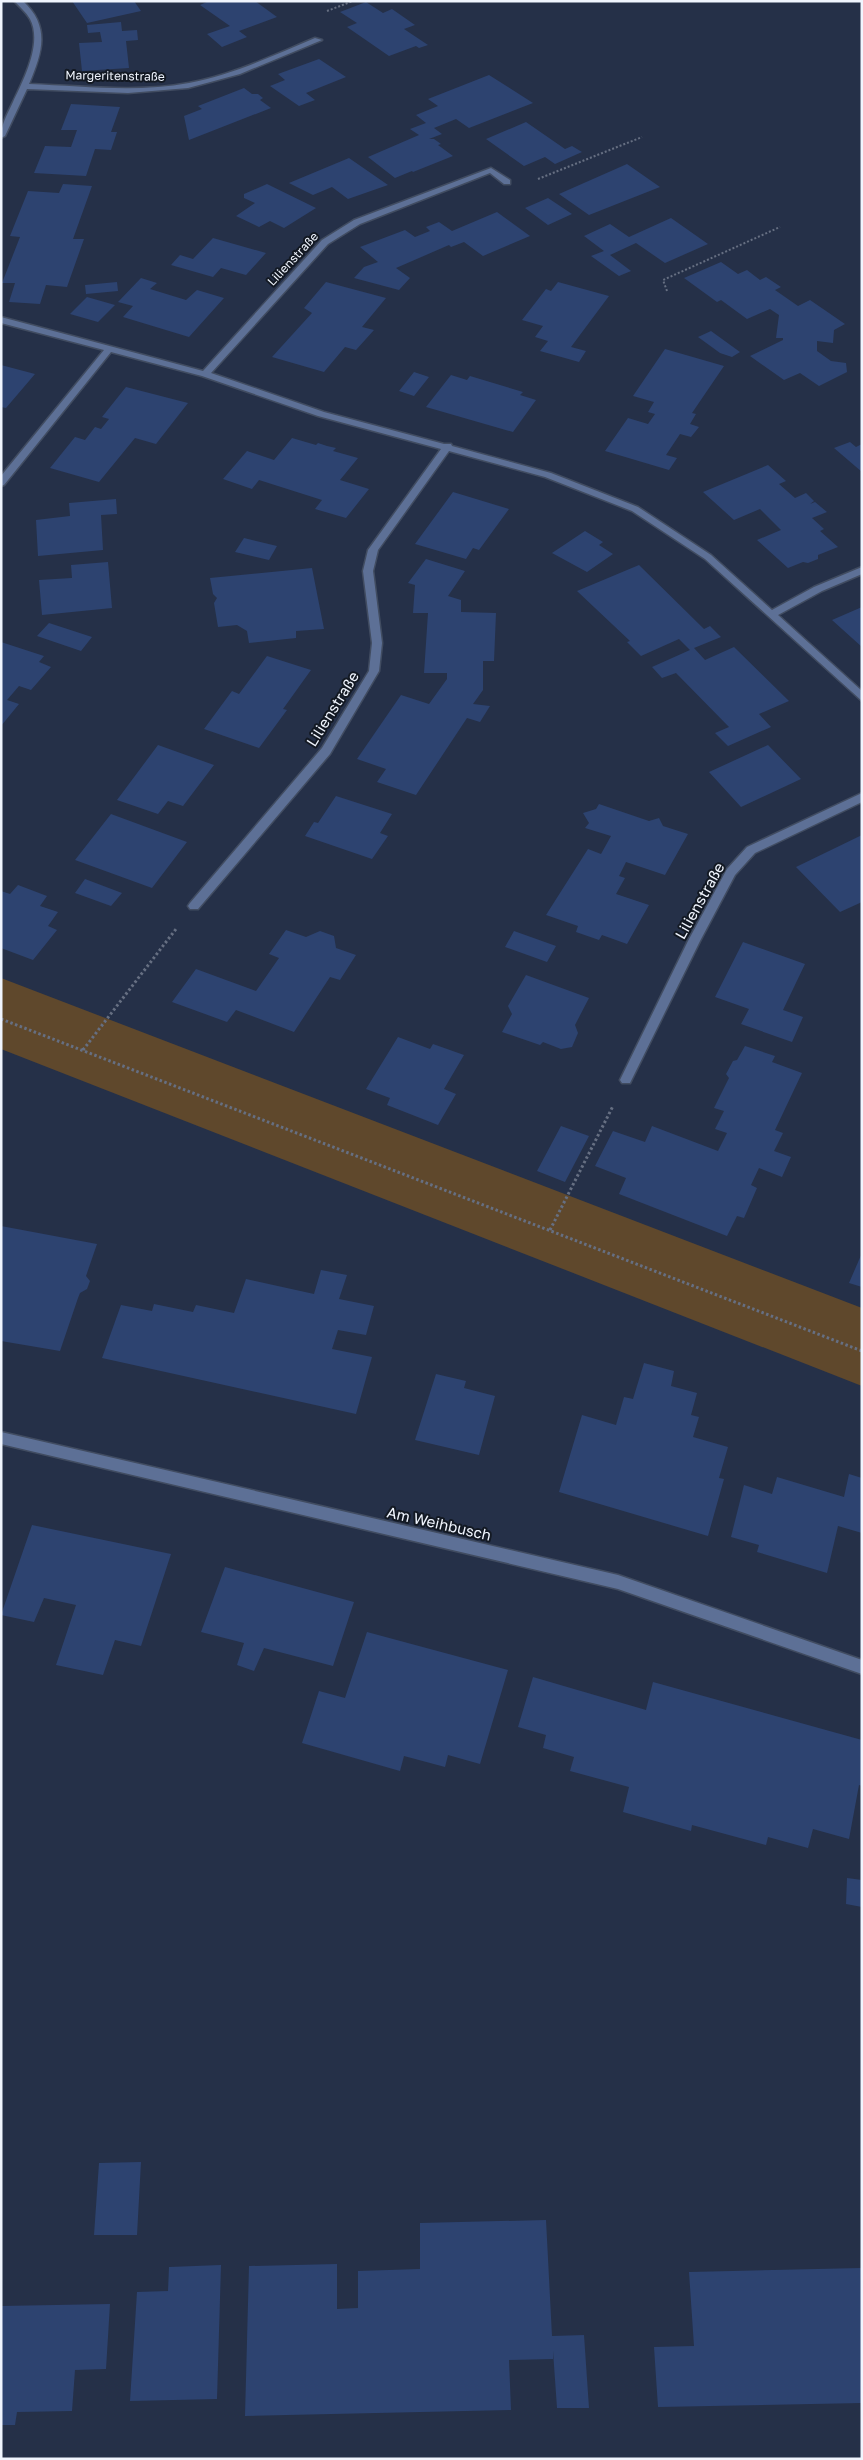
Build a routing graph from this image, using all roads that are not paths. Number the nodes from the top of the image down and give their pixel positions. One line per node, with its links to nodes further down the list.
1 (18, 1): 3 (street)
2 (318, 40): 3 (street, Margeritenstraße)
3 (23, 86): 4 (street)
4 (1, 136)
5 (506, 182): 8 (street, Lilienstraße)
6 (1, 320): 7 (street)
7 (109, 348): 8 (street); 10 (street)
8 (205, 374): 9 (street)
9 (448, 446): 12 (street); 15 (street, Lilienstraße)
10 (1, 483)
11 (862, 570): 12 (street)
12 (773, 614): 13 (street)
13 (862, 697)
14 (862, 797): 16 (street, Lilienstraße)
15 (194, 906)
16 (626, 1080)
17 (1, 1438): 18 (street, Am Weihbusch)
18 (862, 1667)

